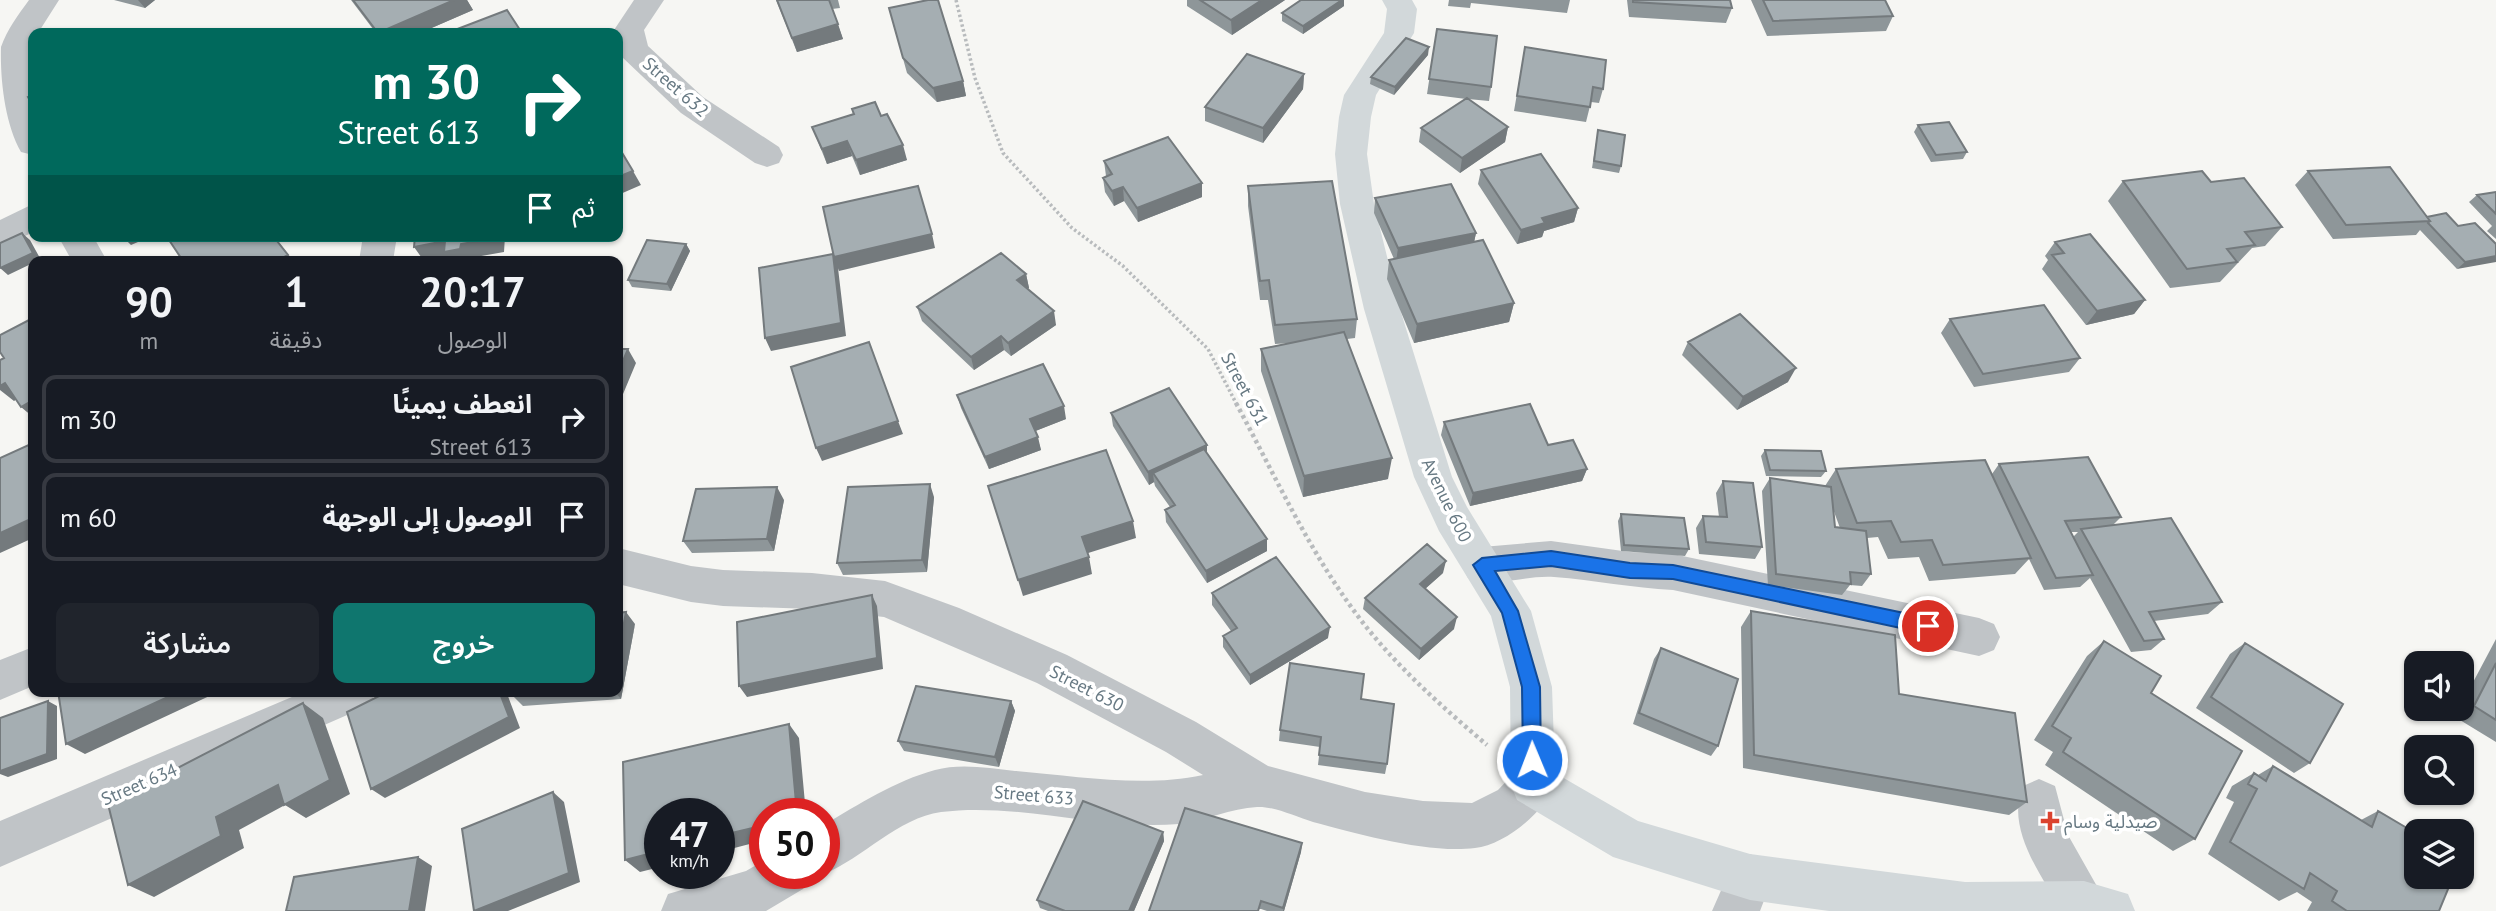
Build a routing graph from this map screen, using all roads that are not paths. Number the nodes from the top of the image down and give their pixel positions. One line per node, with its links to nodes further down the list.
1 (44, 0): 4 (street)
2 (649, 0): 5 (street, Street 632)
3 (1397, 0): 8 (main road, Avenue 600)
4 (28, 132)
5 (767, 155)
6 (28, 219): 7 (street)
7 (0, 236)
8 (1482, 565): 10 (street); 15 (main road, Avenue 600)
9 (623, 567): 14 (street, Street 630)
10 (1979, 637)
11 (28, 668): 12 (street)
12 (0, 680)
13 (341, 697): 18 (street, Street 634)
14 (1258, 785): 15 (street, Street 630); 17 (street, Street 633)
15 (1533, 785): 20 (main road)
16 (2039, 801): 21 (street)
17 (840, 841)
18 (0, 844)
19 (760, 889): 23 (street)
20 (1743, 894): 22 (main road)
21 (2097, 907): 22 (main road)
22 (1966, 909)
23 (685, 911)

